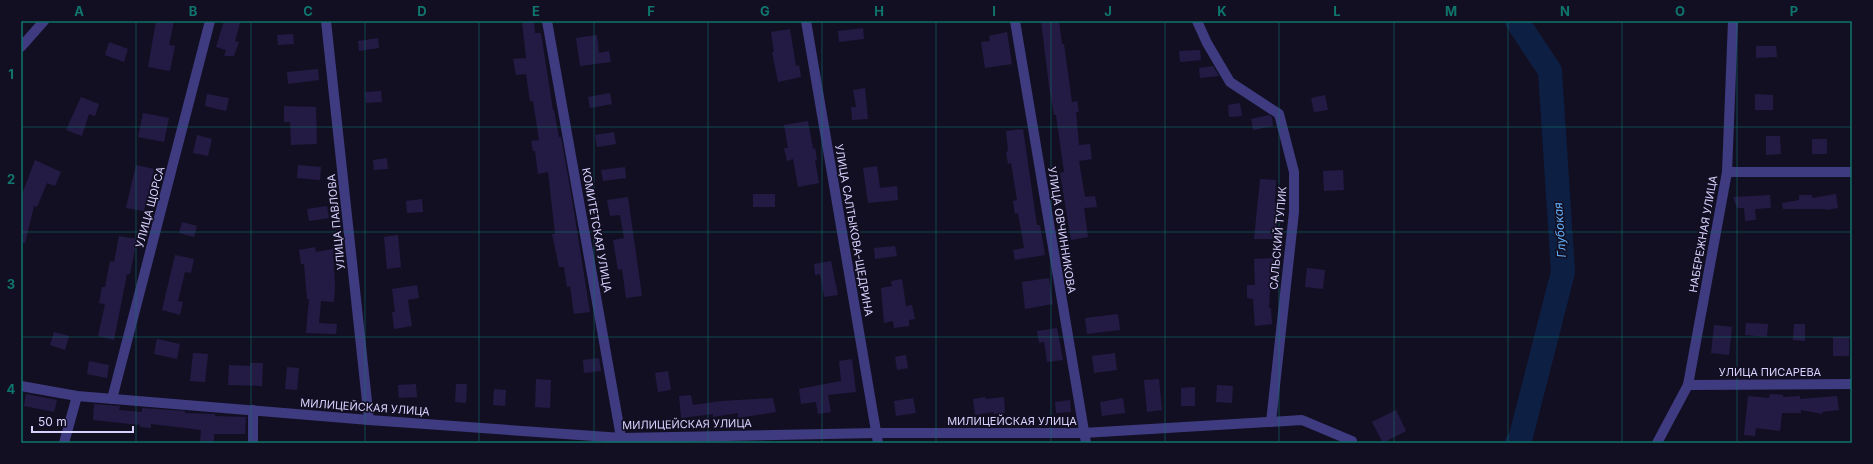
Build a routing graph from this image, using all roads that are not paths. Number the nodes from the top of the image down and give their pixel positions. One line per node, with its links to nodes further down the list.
1 (44, 21): 9 (street)
2 (210, 21): 16 (street, УЛИЦА ЩОРСА)
3 (326, 21): 18 (street, УЛИЦА ПАВЛОВА)
4 (547, 21): 22 (street, КОМИТЕТСКАЯ УЛИЦА)
5 (806, 21): 21 (street, УЛИЦА САЛТЫКОВА-ЩЕДРИНА)
6 (1015, 21): 20 (street, УЛИЦА ОВЧИННИКОВА)
7 (1197, 21): 19 (street, САЛЬСКИЙ ТУПИК)
8 (1732, 21): 10 (street, НАБЕРЕЖНАЯ УЛИЦА)
9 (21, 47)
10 (1727, 172): 11 (street); 13 (street, НАБЕРЕЖНАЯ УЛИЦА)
11 (1852, 172)
12 (1852, 384): 13 (street, УЛИЦА ПИСАРЕВА)
13 (1688, 385): 27 (street, НАБЕРЕЖНАЯ УЛИЦА)
14 (21, 386): 15 (street, МИЛИЦЕЙСКАЯ УЛИЦА)
15 (77, 396): 16 (street, МИЛИЦЕЙСКАЯ УЛИЦА); 24 (street)
16 (112, 399): 17 (street, МИЛИЦЕЙСКАЯ УЛИЦА)
17 (253, 410): 18 (street, МИЛИЦЕЙСКАЯ УЛИЦА); 25 (street)
18 (369, 420): 22 (street, МИЛИЦЕЙСКАЯ УЛИЦА)
19 (1272, 422): 20 (street, МИЛИЦЕЙСКАЯ УЛИЦА); 23 (street, МИЛИЦЕЙСКАЯ УЛИЦА)
20 (1083, 433): 21 (street, МИЛИЦЕЙСКАЯ УЛИЦА); 26 (street, УЛИЦА ОВЧИННИКОВА)
21 (877, 438): 22 (street, МИЛИЦЕЙСКАЯ УЛИЦА)
22 (622, 440)
23 (1352, 441)
24 (64, 443)
25 (253, 443)
26 (1086, 443)
27 (1657, 443)

